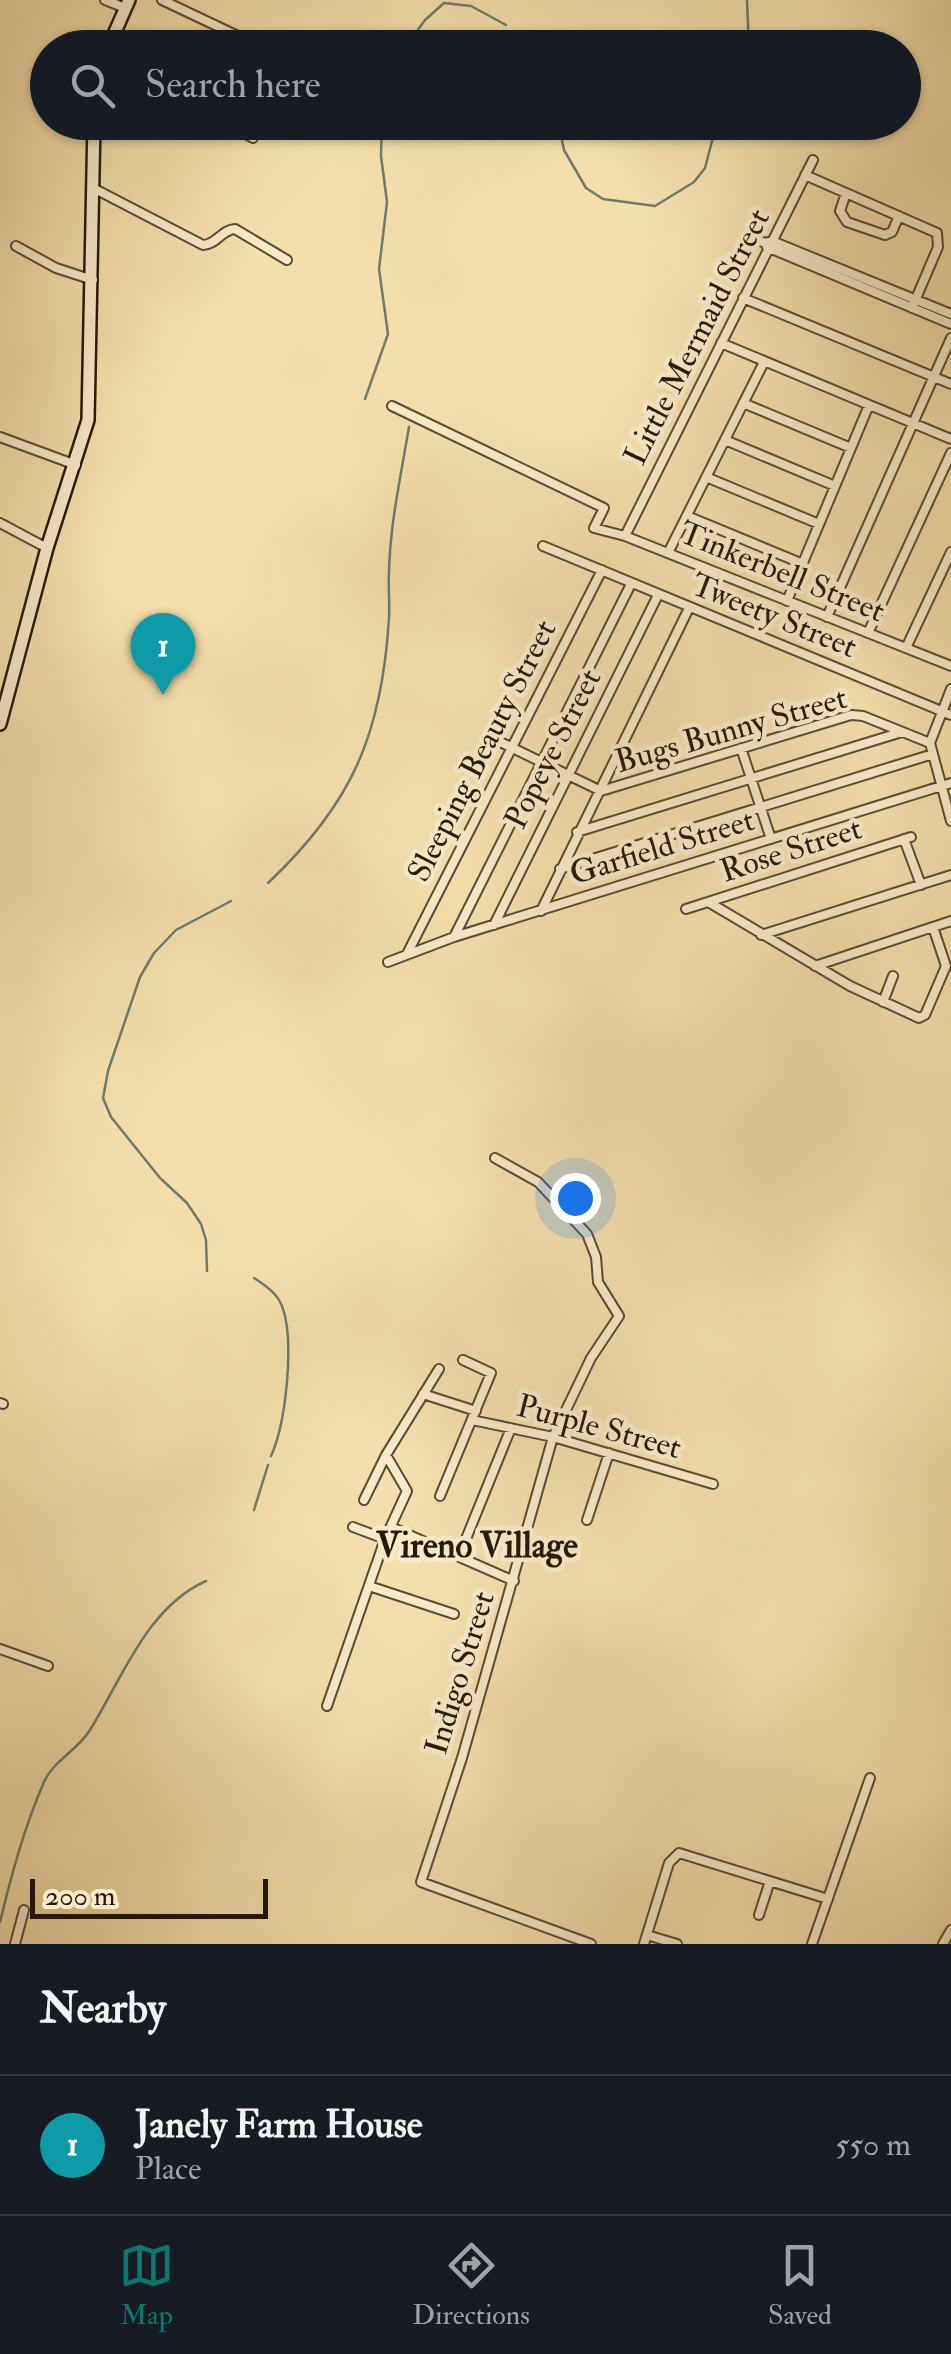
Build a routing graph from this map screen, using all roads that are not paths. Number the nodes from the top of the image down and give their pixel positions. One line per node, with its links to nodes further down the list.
1 (105, 0): 3 (street)
2 (162, 0): 5 (street)
3 (127, 4): 4 (street)
4 (116, 30)
5 (225, 30)
6 (94, 140): 9 (street)
7 (813, 160): 8 (street, Little Mermaid Street)
8 (806, 175): 10 (street); 16 (street, Little Mermaid Street)
9 (93, 188): 19 (street); 20 (street)
10 (846, 193): 11 (street); 12 (street)
11 (841, 216): 13 (street); 14 (street)
12 (899, 216): 14 (street); 22 (street)
13 (829, 220)
14 (889, 234): 18 (street)
15 (748, 236): 16 (street)
16 (769, 244): 21 (street, Little Mermaid Street); 22 (street)
17 (16, 246): 20 (street)
18 (894, 246)
19 (288, 260)
20 (92, 280): 39 (street)
21 (743, 298): 26 (street, Little Mermaid Street); 28 (street)
22 (914, 304): 23 (street); 24 (street)
23 (951, 314)
24 (951, 324)
25 (951, 338): 28 (street)
26 (720, 343): 27 (street); 45 (street, Little Mermaid Street)
27 (764, 362): 30 (street); 31 (street)
28 (934, 377): 29 (street); 33 (street)
29 (951, 384)
30 (743, 403): 36 (street); 37 (street)
31 (868, 405): 33 (street); 37 (street)
32 (392, 406): 45 (street, Tinkerbell Street)
33 (913, 424): 35 (street); 56 (street)
34 (0, 437): 39 (street)
35 (951, 439)
36 (725, 440): 40 (street); 41 (street)
37 (851, 448): 41 (street)
38 (951, 452): 57 (street)
39 (76, 465): 47 (street)
40 (706, 478): 42 (street); 44 (street)
41 (835, 486): 44 (street)
42 (687, 516): 49 (street); 50 (street)
43 (0, 523): 47 (street)
44 (819, 524): 50 (street)
45 (625, 536): 49 (street, Tinkerbell Street)
46 (543, 546): 51 (street, Tweety Street)
47 (47, 548): 62 (street)
48 (951, 552): 58 (street)
49 (668, 553): 54 (street, Tinkerbell Street)
50 (802, 564): 54 (street)
51 (602, 570): 52 (street, Tweety Street); 66 (street, Sleeping Beauty Street)
52 (631, 584): 53 (street, Tweety Street); 69 (street)
53 (658, 595): 55 (street, Tweety Street); 70 (street, Popeye Street)
54 (787, 601): 56 (street, Tinkerbell Street)
55 (689, 608): 61 (street, Tweety Street); 73 (street, Popeye Street)
56 (827, 616): 57 (street, Tinkerbell Street)
57 (868, 633): 58 (street, Tinkerbell Street)
58 (906, 648): 59 (street, Tinkerbell Street)
59 (951, 666)
60 (951, 689): 61 (street)
61 (947, 714): 65 (street)
62 (0, 724)
63 (902, 732): 65 (street, Bugs Bunny Street); 67 (street, Bugs Bunny Street); 71 (street)
64 (492, 738): 66 (street, Bugs Bunny Street)
65 (930, 743): 68 (street)
66 (510, 747): 69 (street, Bugs Bunny Street); 89 (street, Sleeping Beauty Street)
67 (741, 748): 71 (street); 73 (street, Bugs Bunny Street)
68 (933, 754): 72 (street); 74 (street)
69 (541, 762): 70 (street, Bugs Bunny Street); 88 (street)
70 (568, 776): 73 (street, Bugs Bunny Street); 85 (street, Popeye Street)
71 (752, 778): 74 (street); 76 (street)
72 (946, 784): 75 (street); 77 (street, Garfield Street)
73 (597, 790): 76 (street, Popeye Street)
74 (760, 807): 77 (street); 78 (street)
75 (951, 821)
76 (578, 832): 78 (street, Popeye Street)
77 (771, 839): 83 (street, Garfield Street)
78 (560, 869): 83 (street, Popeye Street)
79 (951, 876): 80 (street)
80 (921, 885): 81 (street, Rose Street); 87 (street)
81 (710, 903): 82 (street, Rose Street); 87 (street)
82 (686, 909)
83 (541, 910): 85 (street, Garfield Street)
84 (951, 921): 86 (street)
85 (494, 925): 88 (street, Garfield Street)
86 (933, 927): 91 (street); 93 (street)
87 (761, 935): 91 (street)
88 (454, 937): 89 (street, Garfield Street)
89 (406, 954): 90 (street, Garfield Street)
90 (388, 962)
91 (815, 966): 93 (street)
92 (893, 976): 93 (street)
93 (884, 1002)
94 (495, 1158): 100 (street, Indigo Street)
95 (463, 1360): 98 (street)
96 (439, 1370): 97 (street)
97 (424, 1394): 98 (street, Purple Street); 102 (street)
98 (474, 1415): 99 (street, Purple Street); 104 (street)
99 (511, 1428): 100 (street, Purple Street); 110 (street)
100 (553, 1437): 101 (street, Purple Street); 111 (street, Indigo Street)
101 (608, 1453): 103 (street, Purple Street); 106 (street)
102 (386, 1455): 105 (street); 107 (street)
103 (713, 1484)
104 (440, 1496)
105 (364, 1500)
106 (587, 1520)
107 (391, 1526): 109 (street); 110 (street)
108 (353, 1528): 109 (street)
109 (386, 1539): 112 (street)
110 (459, 1556): 111 (street)
111 (514, 1580): 123 (street, Indigo Street)
112 (369, 1586): 113 (street); 116 (street)
113 (454, 1614)
114 (0, 1649): 115 (street)
115 (48, 1666)
116 (328, 1706)
117 (870, 1778): 119 (street)
118 (770, 1881): 119 (street); 121 (street); 124 (street)
119 (828, 1900): 129 (street)
120 (24, 1910): 125 (street)
121 (759, 1915)
122 (951, 1930): 130 (street)
123 (560, 1933): 126 (street); 127 (street)
124 (645, 1940): 128 (street)
125 (15, 1944)
126 (555, 1944)
127 (591, 1944)
128 (678, 1944)
129 (812, 1944)
130 (943, 1944)

